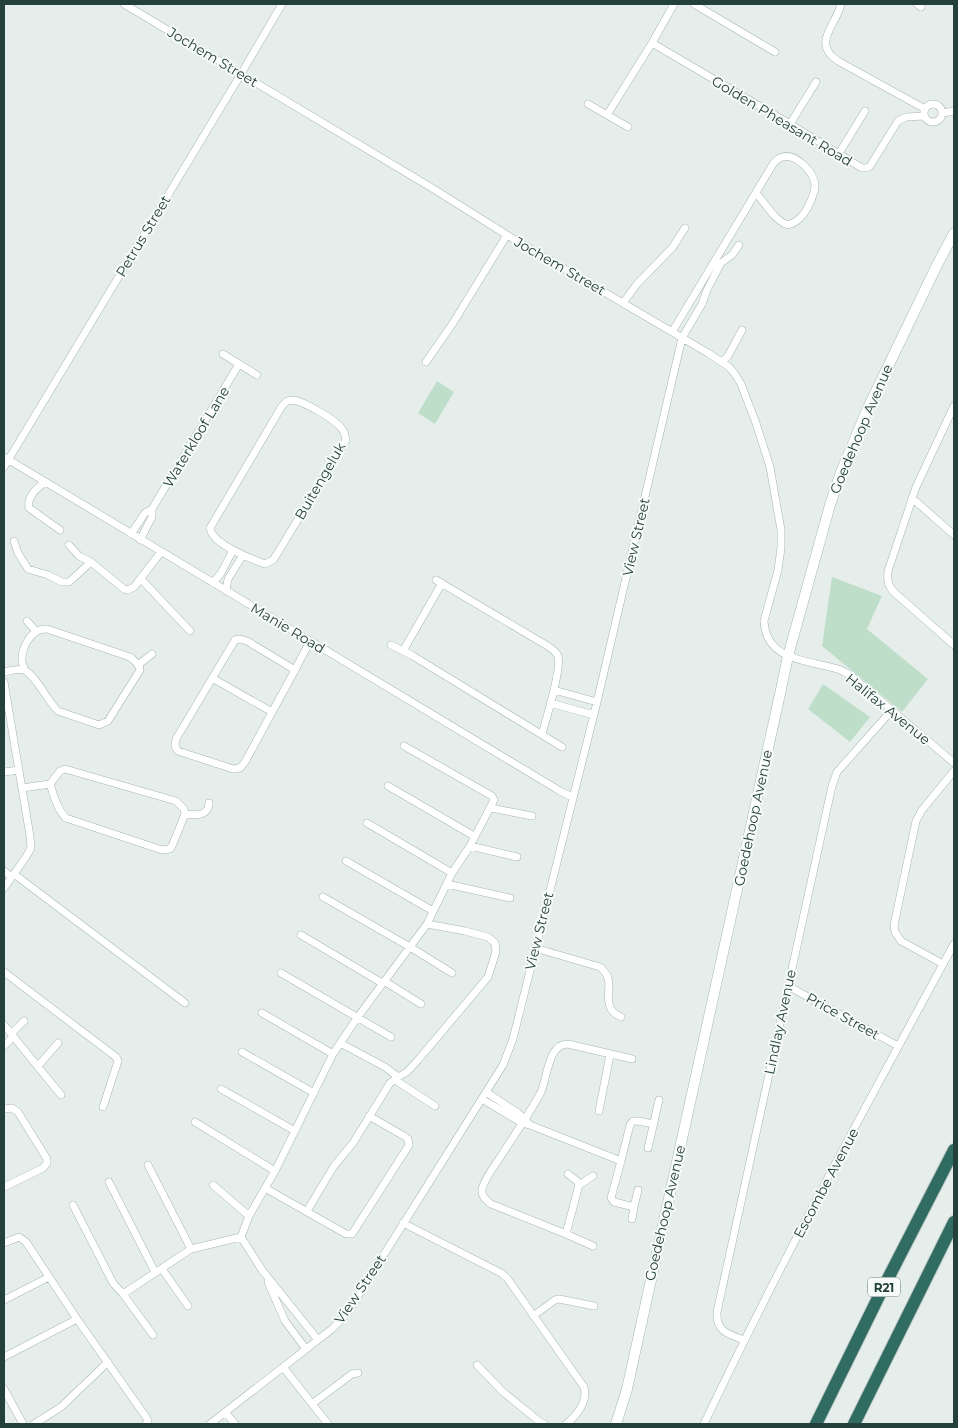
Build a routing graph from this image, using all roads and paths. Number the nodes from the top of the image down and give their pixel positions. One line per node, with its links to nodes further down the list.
1 (124, 4): 8 (street, Jochem Street)
2 (282, 4): 8 (street, Petrus Street)
3 (674, 4): 6 (street)
4 (694, 4): 7 (street)
5 (841, 4): 13 (street)
6 (652, 43): 15 (street); 16 (street, Golden Pheasant Road)
7 (775, 52)
8 (241, 74): 22 (street, Jochem Street); 36 (street, Petrus Street)
9 (816, 82): 16 (street)
10 (588, 104): 15 (street)
11 (865, 111): 18 (street)
12 (954, 111): 14 (street)
13 (924, 113): 14 (street); 14 (street); 18 (street, Golden Pheasant Road)
14 (943, 113)
15 (607, 114): 17 (street)
16 (790, 124): 18 (street, Golden Pheasant Road)
17 (628, 127)
18 (838, 155)
19 (756, 193): 19 (street); 26 (street)
20 (685, 228): 24 (street)
21 (954, 233): 62 (main road, Goedehoop Avenue)
22 (507, 235): 24 (street, Jochem Street); 29 (street)
23 (739, 245): 27 (street, View Street)
24 (623, 303): 26 (street, Jochem Street)
25 (742, 330): 30 (street)
26 (672, 332): 27 (street, Jochem Street)
27 (682, 338): 30 (street, Jochem Street); 70 (street, View Street)
28 (223, 354): 31 (street)
29 (426, 362)
30 (722, 362): 62 (street, Jochem Street)
31 (239, 364): 32 (street); 40 (street, Waterkloof Lane)
32 (257, 375)
33 (954, 406): 34 (street)
34 (948, 420): 35 (street); 39 (street)
35 (954, 426)
36 (6, 458): 37 (street, Petrus Street); 38 (street, Manie Road)
37 (4, 467)
38 (45, 482): 41 (street); 42 (street, Manie Road)
39 (912, 498): 43 (street); 59 (street)
40 (152, 509): 42 (street, Waterkloof Lane); 44 (street, Waterkloof Lane)
41 (60, 530)
42 (131, 534): 44 (street, Manie Road)
43 (954, 535)
44 (140, 540): 48 (street, Manie Road)
45 (14, 541): 50 (street)
46 (69, 545): 50 (street)
47 (233, 550): 49 (street, Buitengeluk); 49 (street, Buitengeluk); 52 (street)
48 (161, 552): 51 (street); 52 (street, Manie Road)
49 (243, 555): 53 (street)
50 (91, 562): 51 (street)
51 (140, 579): 55 (street)
52 (213, 583): 53 (street, Manie Road)
53 (226, 591): 57 (street, Manie Road)
54 (27, 621): 56 (street)
55 (190, 631)
56 (36, 632): 63 (street); 64 (street)
57 (310, 641): 65 (street); 85 (street, Manie Road)
58 (391, 645): 60 (street)
59 (954, 645)
60 (403, 651): 69 (street); 75 (street)
61 (152, 654): 63 (street)
62 (788, 656): 72 (street, Halifax Avenue); 203 (main road, Goedehoop Avenue)
63 (138, 665): 64 (street)
64 (25, 670): 66 (street)
65 (295, 670): 67 (street); 73 (street)
66 (4, 672)
67 (212, 678): 73 (street); 73 (street)
68 (4, 682): 79 (street)
69 (554, 690): 70 (street); 71 (street)
70 (597, 702): 74 (street, View Street)
71 (550, 703): 74 (street); 75 (street)
72 (892, 710): 78 (street, Halifax Avenue); 113 (street, Lindlay Avenue)
73 (272, 712)
74 (594, 715): 85 (street, View Street)
75 (542, 734): 77 (street)
76 (404, 746): 87 (street)
77 (562, 747)
78 (954, 763)
79 (19, 770): 81 (street); 84 (street)
80 (954, 771): 108 (street)
81 (4, 772)
82 (50, 784): 84 (street); 88 (street); 88 (street)
83 (388, 786): 91 (street)
84 (22, 788): 97 (street)
85 (572, 797): 107 (street, View Street)
86 (209, 803): 88 (street)
87 (491, 808): 89 (street); 91 (street)
88 (185, 814)
89 (532, 816)
90 (367, 823): 96 (street)
91 (474, 836): 92 (street)
92 (470, 846): 93 (street); 96 (street)
93 (517, 858)
94 (346, 861): 102 (street)
95 (4, 871): 97 (street)
96 (452, 873): 98 (street)
97 (13, 875): 99 (street); 114 (street)
98 (447, 884): 101 (street); 102 (street)
99 (4, 888)
100 (323, 897): 106 (street)
101 (510, 898)
102 (433, 911): 103 (street)
103 (427, 924): 106 (street); 132 (street)
104 (301, 935): 112 (street)
105 (954, 944): 108 (street, Escombe Avenue)
106 (410, 947): 111 (street); 112 (street)
107 (535, 948): 117 (street); 134 (street, View Street)
108 (943, 964): 126 (street, Escombe Avenue)
109 (4, 972): 140 (street)
110 (281, 973): 118 (street)
111 (452, 973)
112 (383, 982): 115 (street); 118 (street)
113 (788, 986): 126 (street, Price Street); 185 (street, Lindlay Avenue)
114 (185, 1003)
115 (421, 1004)
116 (262, 1013): 128 (street)
117 (621, 1017)
118 (356, 1018): 122 (street); 123 (street)
119 (24, 1021): 121 (street)
120 (4, 1025): 121 (street)
121 (12, 1036): 125 (street); 131 (street)
122 (391, 1037)
123 (340, 1043): 128 (street); 132 (street)
124 (58, 1044): 131 (street)
125 (4, 1046)
126 (898, 1046): 185 (street, Escombe Avenue)
127 (242, 1052): 135 (street)
128 (333, 1054): 135 (street)
129 (610, 1055): 130 (street); 142 (street); 145 (street)
130 (632, 1060)
131 (38, 1066): 136 (street)
132 (397, 1078): 139 (street); 143 (street)
133 (220, 1089): 147 (street)
134 (486, 1092): 137 (street, View Street); 145 (street)
135 (314, 1093): 147 (street)
136 (61, 1095)
137 (482, 1099): 145 (street); 167 (street, View Street)
138 (659, 1100): 146 (street)
139 (435, 1106)
140 (103, 1107)
141 (4, 1109): 158 (street)
142 (599, 1110)
143 (369, 1116): 163 (street); 163 (street)
144 (195, 1122): 152 (street)
145 (526, 1122): 150 (street); 168 (street)
146 (654, 1124): 148 (street); 150 (street)
147 (295, 1131): 152 (street)
148 (648, 1148)
149 (954, 1150): 205 (highway, R21)
150 (621, 1161): 162 (street)
151 (148, 1165): 172 (street)
152 (275, 1171): 159 (street)
153 (568, 1174): 157 (street)
154 (593, 1176): 157 (street)
155 (108, 1182): 175 (street)
156 (213, 1185): 164 (street)
157 (579, 1185): 168 (street)
158 (4, 1187)
159 (265, 1188): 163 (street); 164 (street)
160 (638, 1190): 162 (street)
161 (73, 1205): 177 (street)
162 (634, 1207): 165 (street)
163 (307, 1211)
164 (248, 1216): 169 (street)
165 (632, 1220)
166 (954, 1222): 206 (highway, R21)
167 (403, 1223): 181 (street); 184 (street, View Street)
168 (566, 1234): 171 (street)
169 (241, 1237): 172 (street); 174 (street)
170 (4, 1243): 176 (street)
171 (593, 1246)
172 (191, 1249): 173 (street)
173 (162, 1269): 175 (street); 179 (street)
174 (262, 1270): 184 (street); 186 (street)
175 (155, 1272): 177 (street)
176 (49, 1276): 178 (street); 182 (street)
177 (123, 1294): 183 (street)
178 (4, 1300)
179 (188, 1306)
180 (594, 1306): 181 (street)
181 (533, 1316): 202 (street)
182 (77, 1319): 187 (street); 188 (street)
183 (152, 1335)
184 (318, 1340): 186 (street, View Street)
185 (744, 1340): 204 (street, Escombe Avenue)
186 (306, 1349): 190 (street, View Street)
187 (4, 1357)
188 (108, 1362): 196 (street); 197 (street)
189 (477, 1365): 201 (street)
190 (283, 1367): 193 (street); 194 (street, View Street)
191 (358, 1373): 193 (street)
192 (4, 1389): 195 (street)
193 (312, 1404): 200 (street)
194 (225, 1412): 198 (street, View Street); 199 (street)
195 (23, 1424)
196 (34, 1424)
197 (146, 1424)
198 (210, 1424)
199 (234, 1424)
200 (328, 1424)
201 (544, 1424)
202 (566, 1424)
203 (616, 1424)
204 (704, 1424)
205 (816, 1424)
206 (854, 1424)

